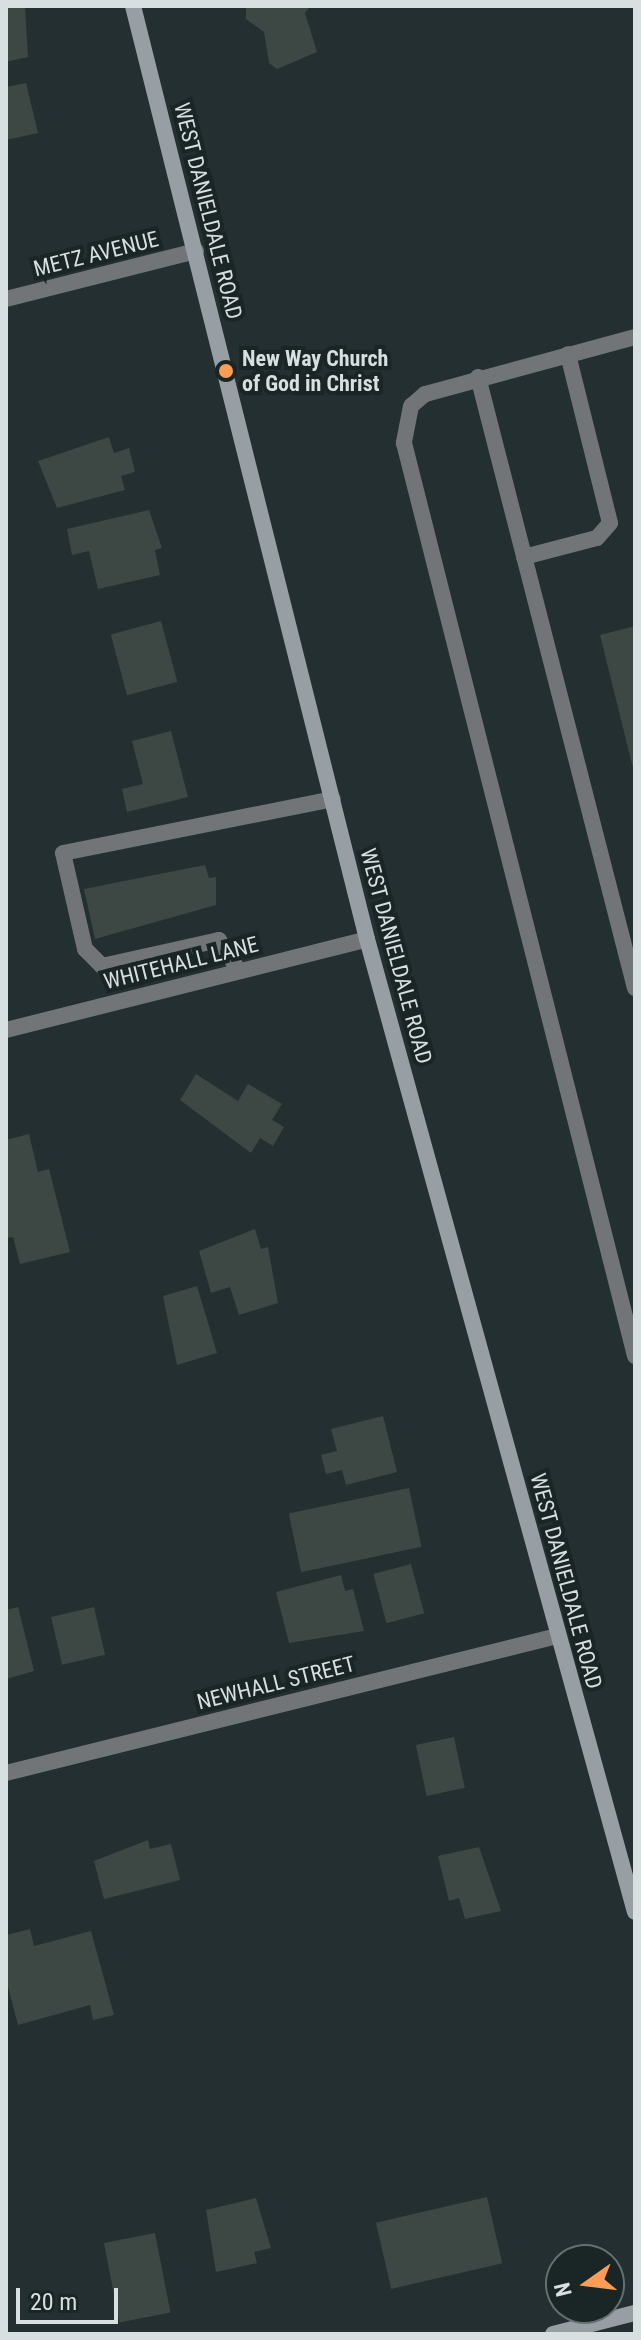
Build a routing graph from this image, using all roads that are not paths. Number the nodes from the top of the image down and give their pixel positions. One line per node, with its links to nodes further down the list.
1 (133, 6): 2 (street, WEST DANIELDALE ROAD)
2 (196, 251): 3 (street, METZ AVENUE); 8 (street, WEST DANIELDALE ROAD)
3 (6, 299)
4 (635, 337): 5 (street)
5 (568, 354): 6 (street); 7 (street)
6 (478, 377): 7 (street); 13 (street)
7 (524, 557): 11 (street)
8 (333, 799): 9 (street, WEST DANIELDALE ROAD); 10 (street)
9 (367, 939): 10 (street, WHITEHALL LANE); 14 (street, WEST DANIELDALE ROAD)
10 (239, 971): 12 (street, WHITEHALL LANE)
11 (635, 988)
12 (6, 1030)
13 (635, 1356)
14 (557, 1636): 15 (street, NEWHALL STREET); 16 (street, WEST DANIELDALE ROAD)
15 (6, 1773)
16 (635, 1912)
17 (635, 2313): 18 (street)
18 (553, 2334)

